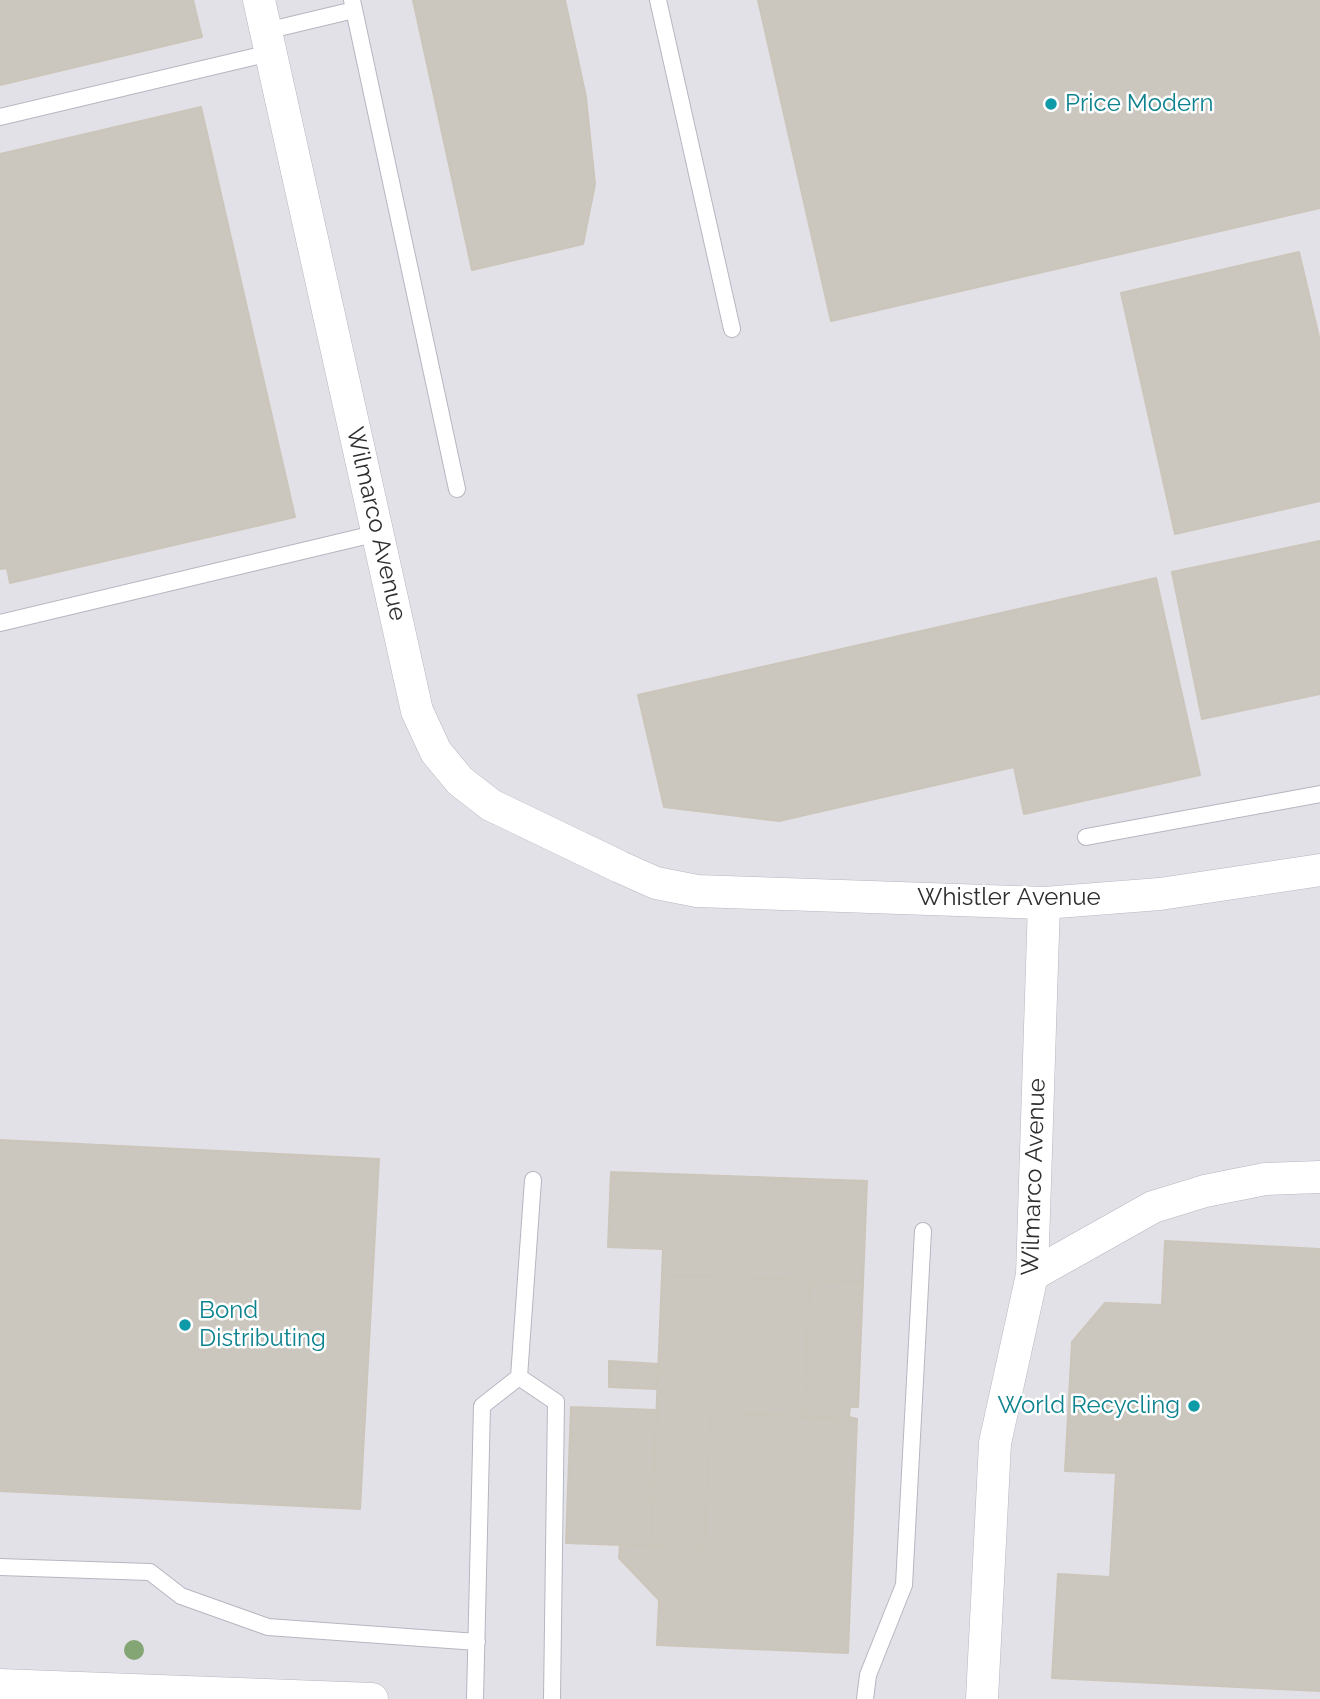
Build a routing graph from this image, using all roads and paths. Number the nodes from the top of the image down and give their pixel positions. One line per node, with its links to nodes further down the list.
1 (259, 0): 4 (street, Wilmarco Avenue)
2 (658, 0): 6 (lane)
3 (353, 5): 4 (lane); 7 (lane)
4 (268, 42): 5 (lane); 8 (street, Wilmarco Avenue)
5 (0, 117)
6 (732, 329)
7 (457, 489)
8 (378, 533): 9 (lane); 13 (street, Wilmarco Avenue)
9 (0, 623)
10 (1320, 793): 11 (lane)
11 (1086, 837)
12 (1320, 870): 14 (street, Whistler Avenue)
13 (697, 891): 14 (street, Whistler Avenue)
14 (1044, 902): 18 (street, Wilmarco Avenue)
15 (1320, 1177): 18 (street)
16 (533, 1181): 19 (lane)
17 (923, 1231): 26 (lane)
18 (1032, 1275): 27 (street, Wilmarco Avenue)
19 (519, 1377): 21 (lane); 25 (lane)
20 (0, 1567): 21 (lane)
21 (477, 1642): 24 (lane)
22 (0, 1685): 23 (street)
23 (372, 1699)
24 (475, 1699)
25 (552, 1699)
26 (865, 1699)
27 (982, 1699)

